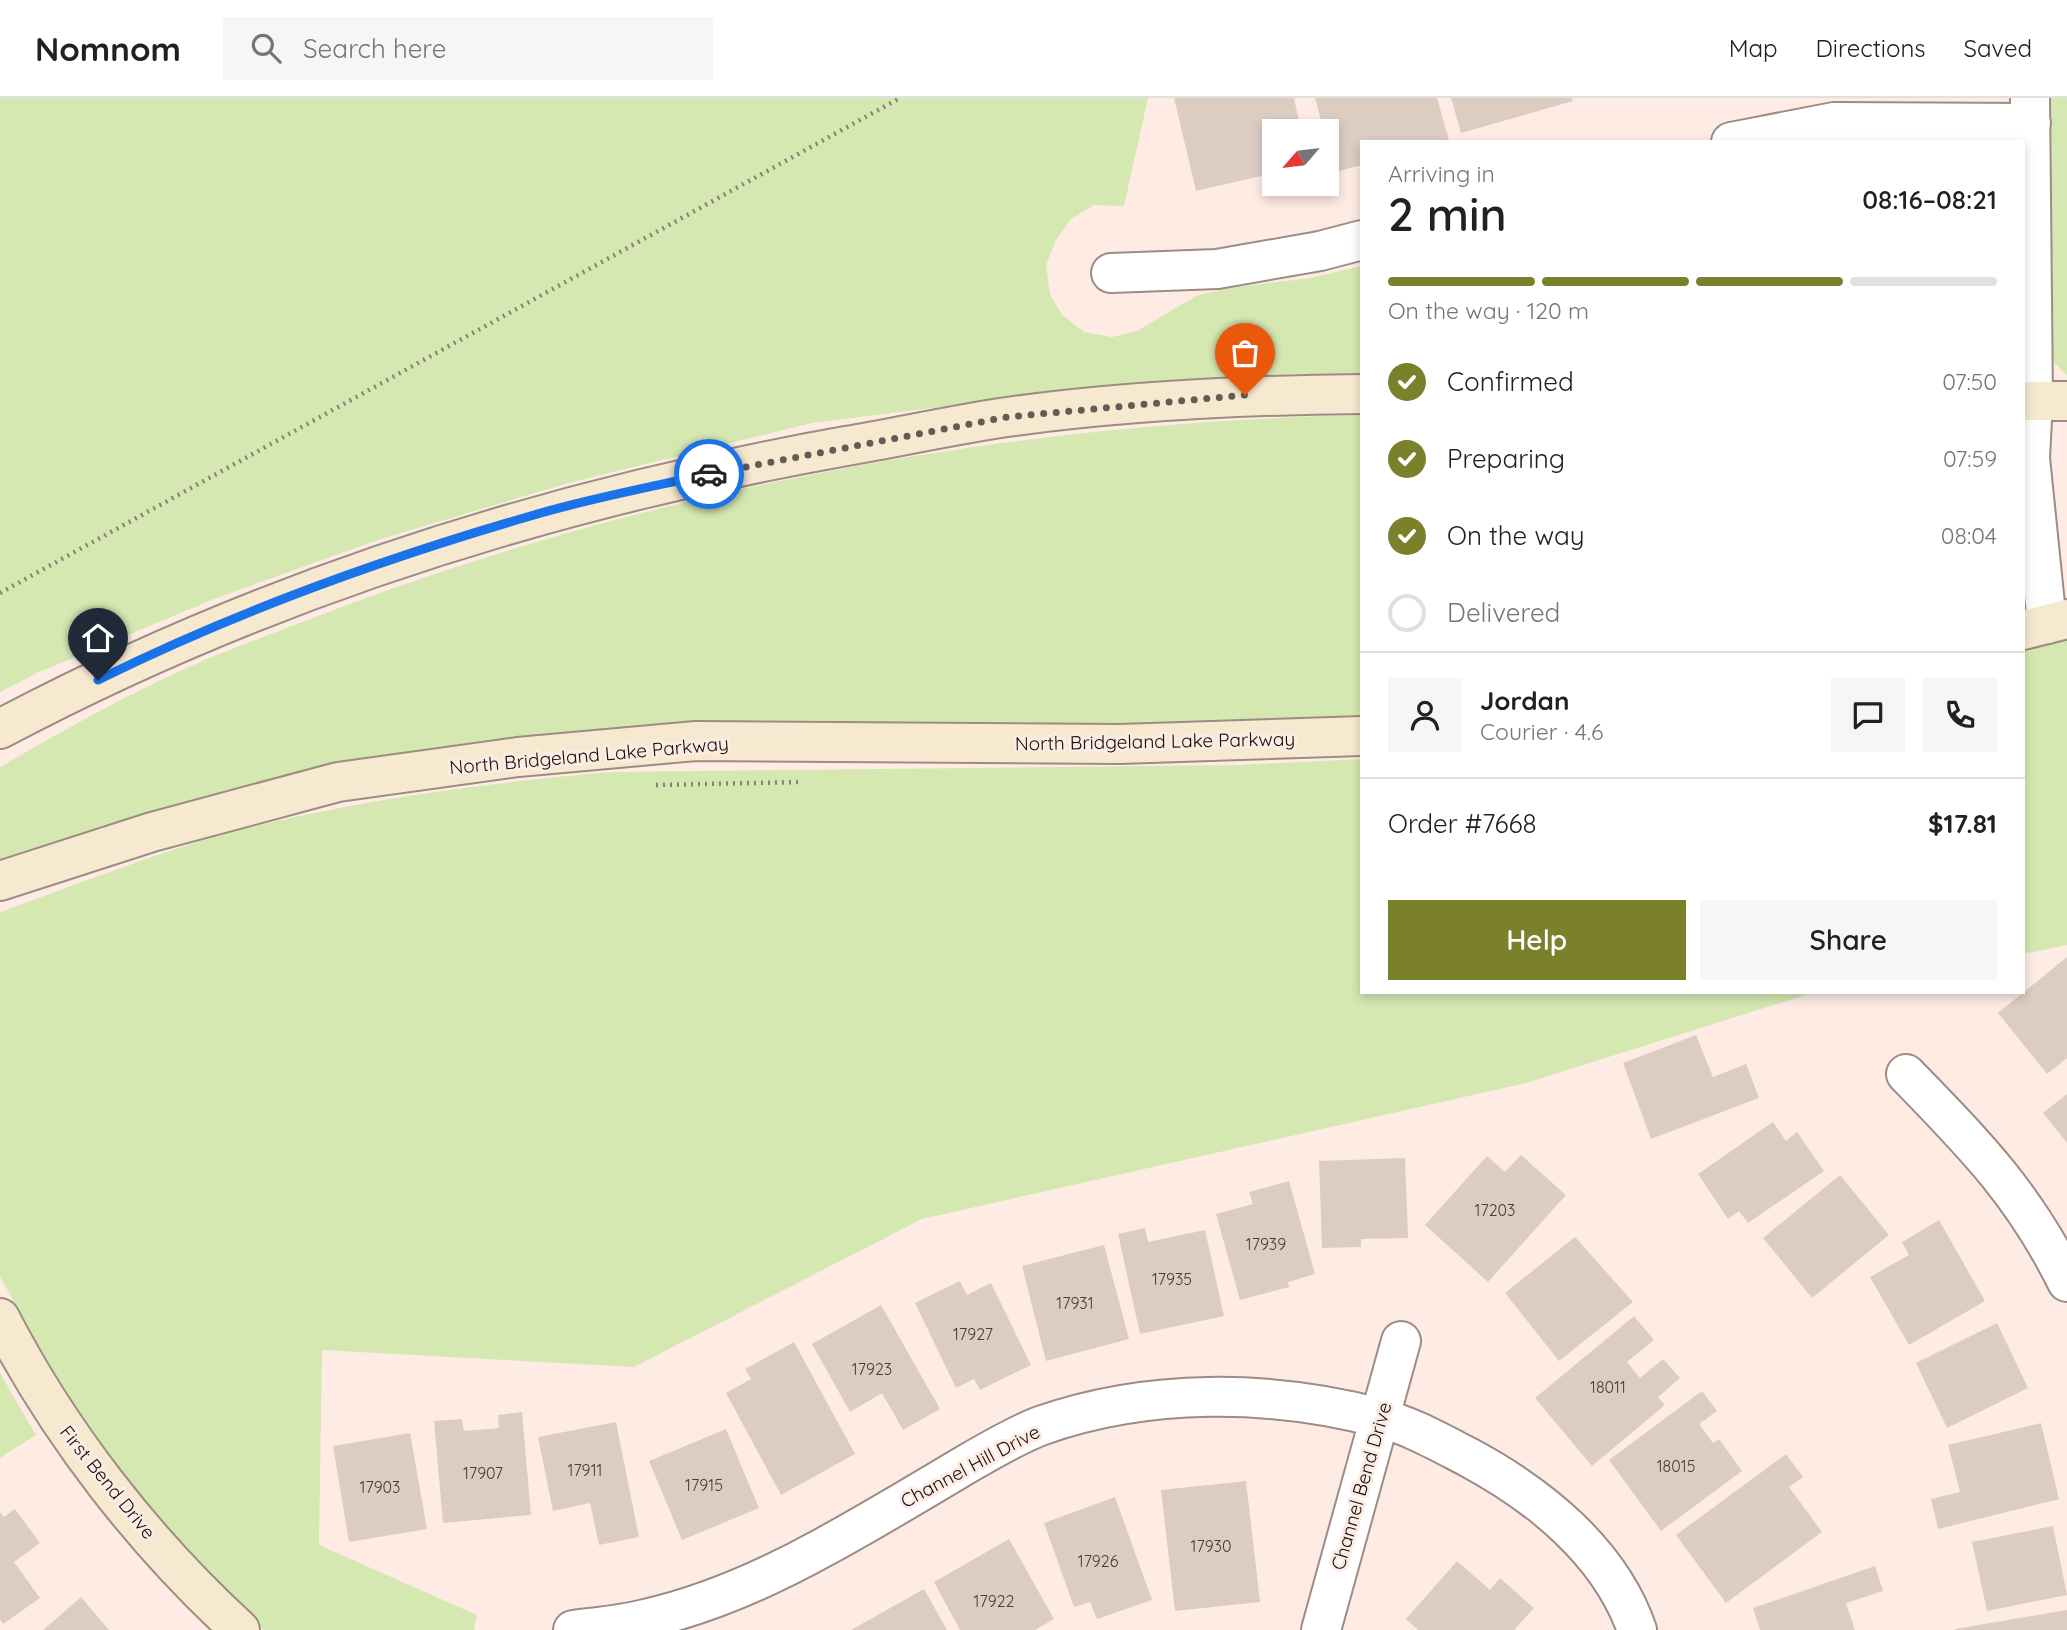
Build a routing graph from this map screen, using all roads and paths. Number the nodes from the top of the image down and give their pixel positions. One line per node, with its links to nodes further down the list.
1 (900, 98): 8 (path)
2 (2031, 111): 3 (street); 7 (street)
3 (1741, 140)
4 (1360, 241): 5 (street)
5 (1111, 273)
6 (1360, 394): 10 (main road)
7 (2041, 401): 9 (street)
8 (0, 593)
9 (2046, 624)
10 (0, 729)
11 (1360, 736): 14 (main road, North Bridgeland Lake Parkway)
12 (804, 782): 13 (path)
13 (642, 786)
14 (0, 881)
15 (1906, 1074): 16 (street)
16 (2063, 1266)
17 (0, 1318): 20 (main road, First Bend Drive)
18 (1401, 1341): 19 (street, Channel Bend Drive)
19 (1380, 1418): 21 (street, Channel Hill Drive); 22 (street, Channel Bend Drive); 23 (street, Channel Hill Drive)
20 (240, 1630)
21 (573, 1630)
22 (1321, 1630)
23 (1637, 1630)

